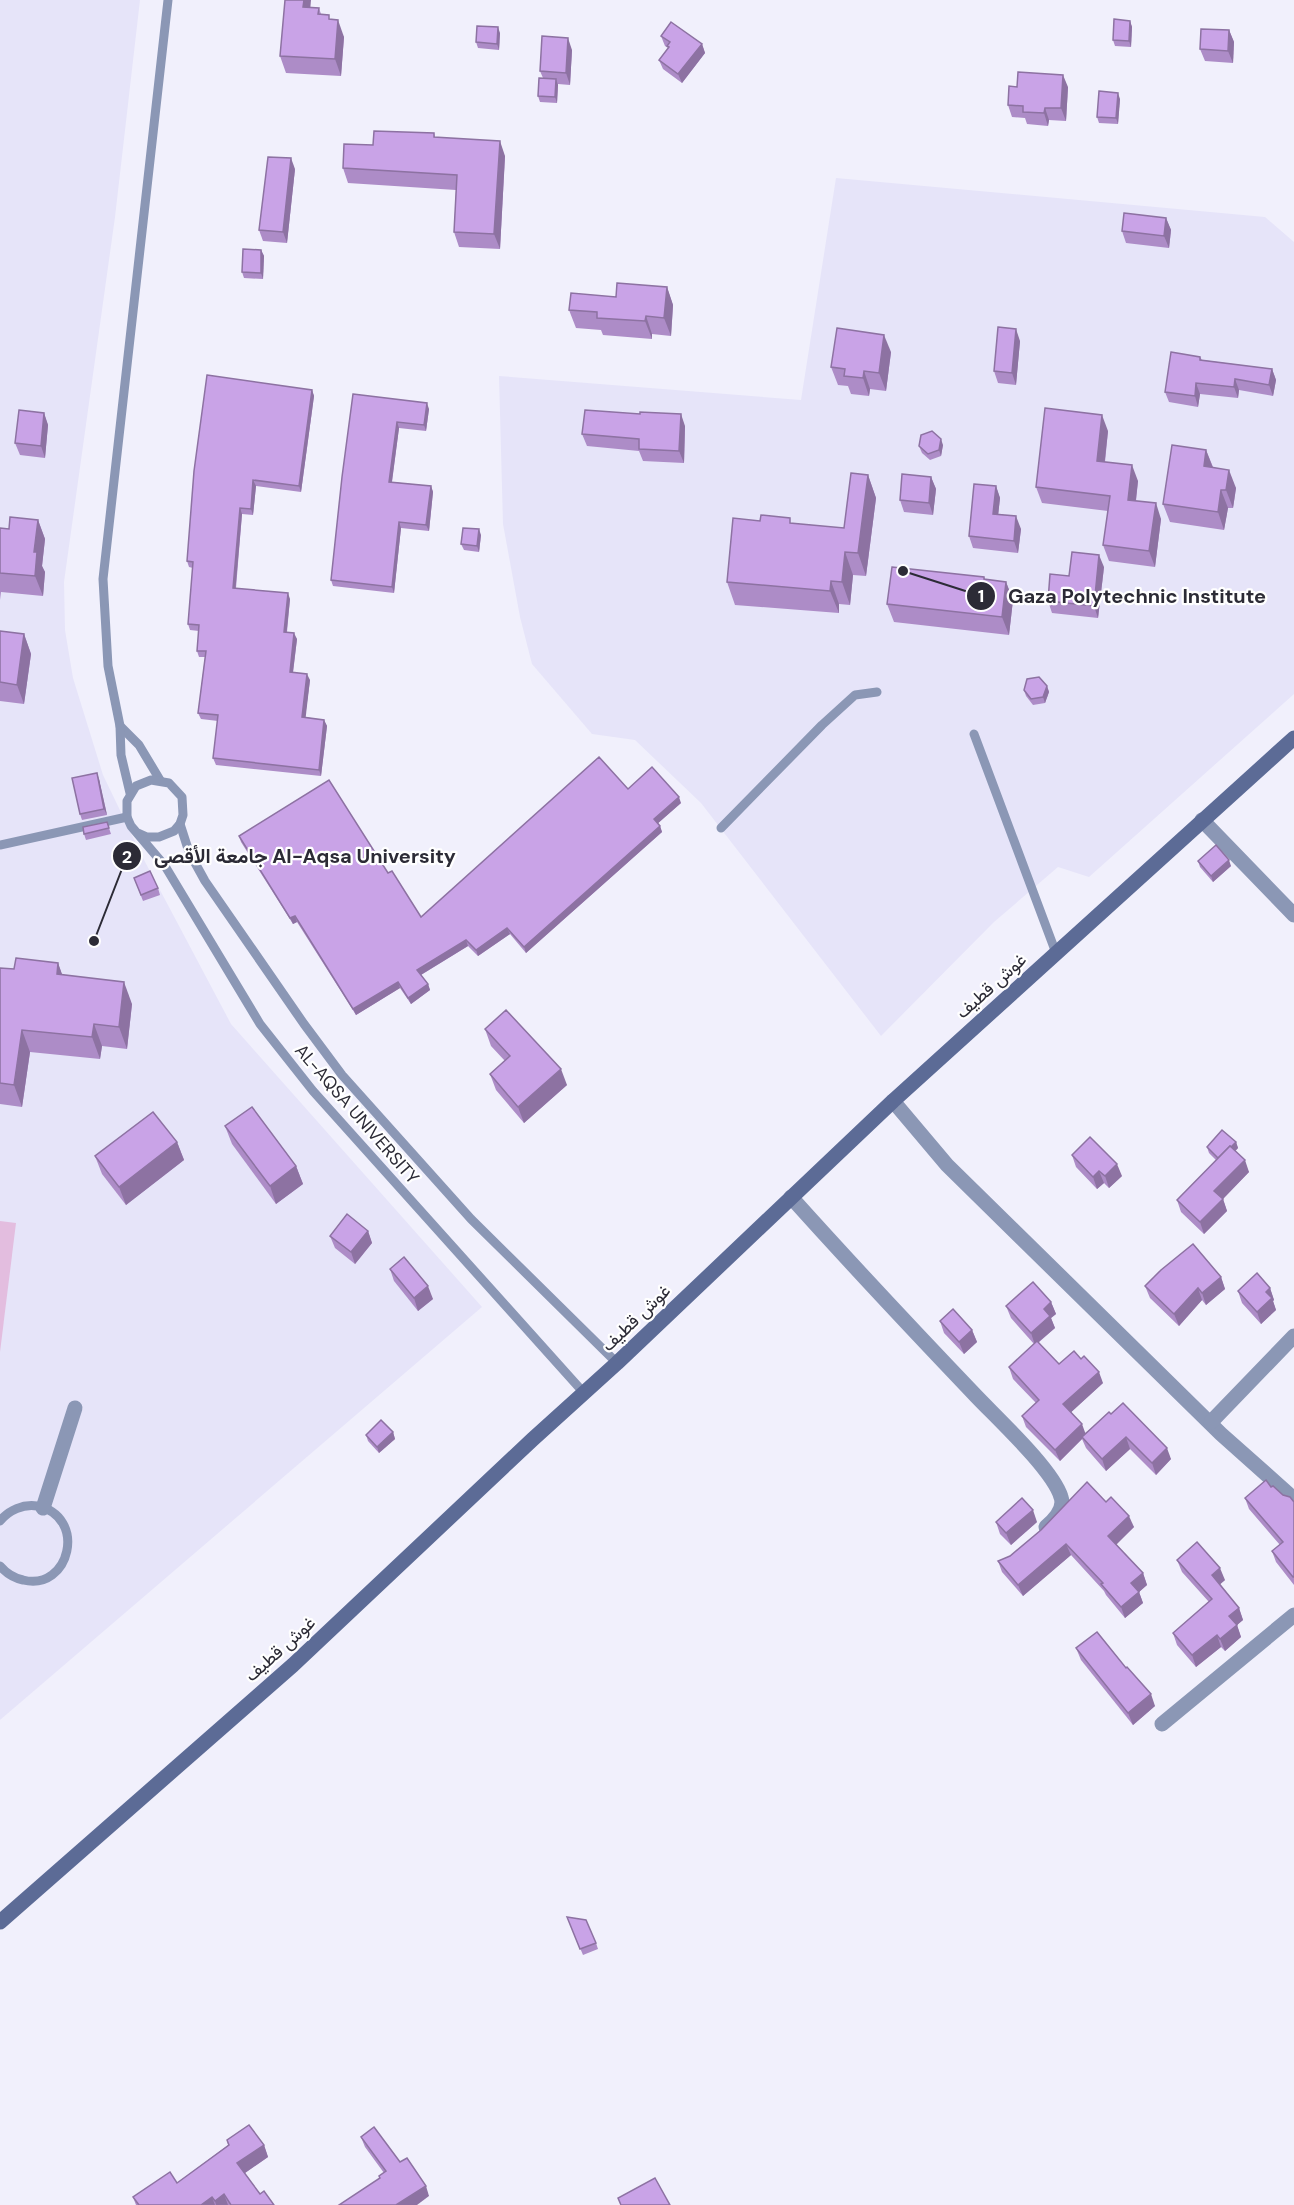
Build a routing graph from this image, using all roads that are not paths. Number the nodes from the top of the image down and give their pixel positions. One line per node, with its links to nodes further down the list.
1 (168, 0): 3 (lane)
2 (877, 692): 11 (lane)
3 (120, 726): 6 (lane); 7 (lane)
4 (974, 734): 15 (lane)
5 (1294, 738): 9 (main road, غوش قطيف)
6 (160, 780): 7 (lane); 10 (lane)
7 (130, 793): 8 (lane)
8 (127, 817): 12 (lane); 13 (lane)
9 (1202, 820): 14 (street); 15 (main road, غوش قطيف)
10 (180, 824): 12 (lane); 19 (lane, AL-AQSA UNIVERSITY)
11 (721, 828)
12 (138, 833): 20 (lane, AL-AQSA UNIVERSITY)
13 (0, 845)
14 (1294, 915)
15 (1056, 954): 16 (main road, غوش قطيف)
16 (893, 1101): 17 (main road, غوش قطيف); 22 (street)
17 (791, 1197): 19 (main road, غوش قطيف); 26 (street)
18 (1294, 1336): 22 (street)
19 (617, 1364): 20 (main road, غوش قطيف)
20 (584, 1393): 30 (main road, غوش قطيف)
21 (75, 1408): 24 (street)
22 (1211, 1422): 23 (street)
23 (1294, 1499)
24 (43, 1508): 25 (lane); 27 (lane)
25 (0, 1521)
26 (1033, 1539)
27 (0, 1566)
28 (1294, 1615): 29 (street)
29 (1162, 1724)
30 (0, 1922)

